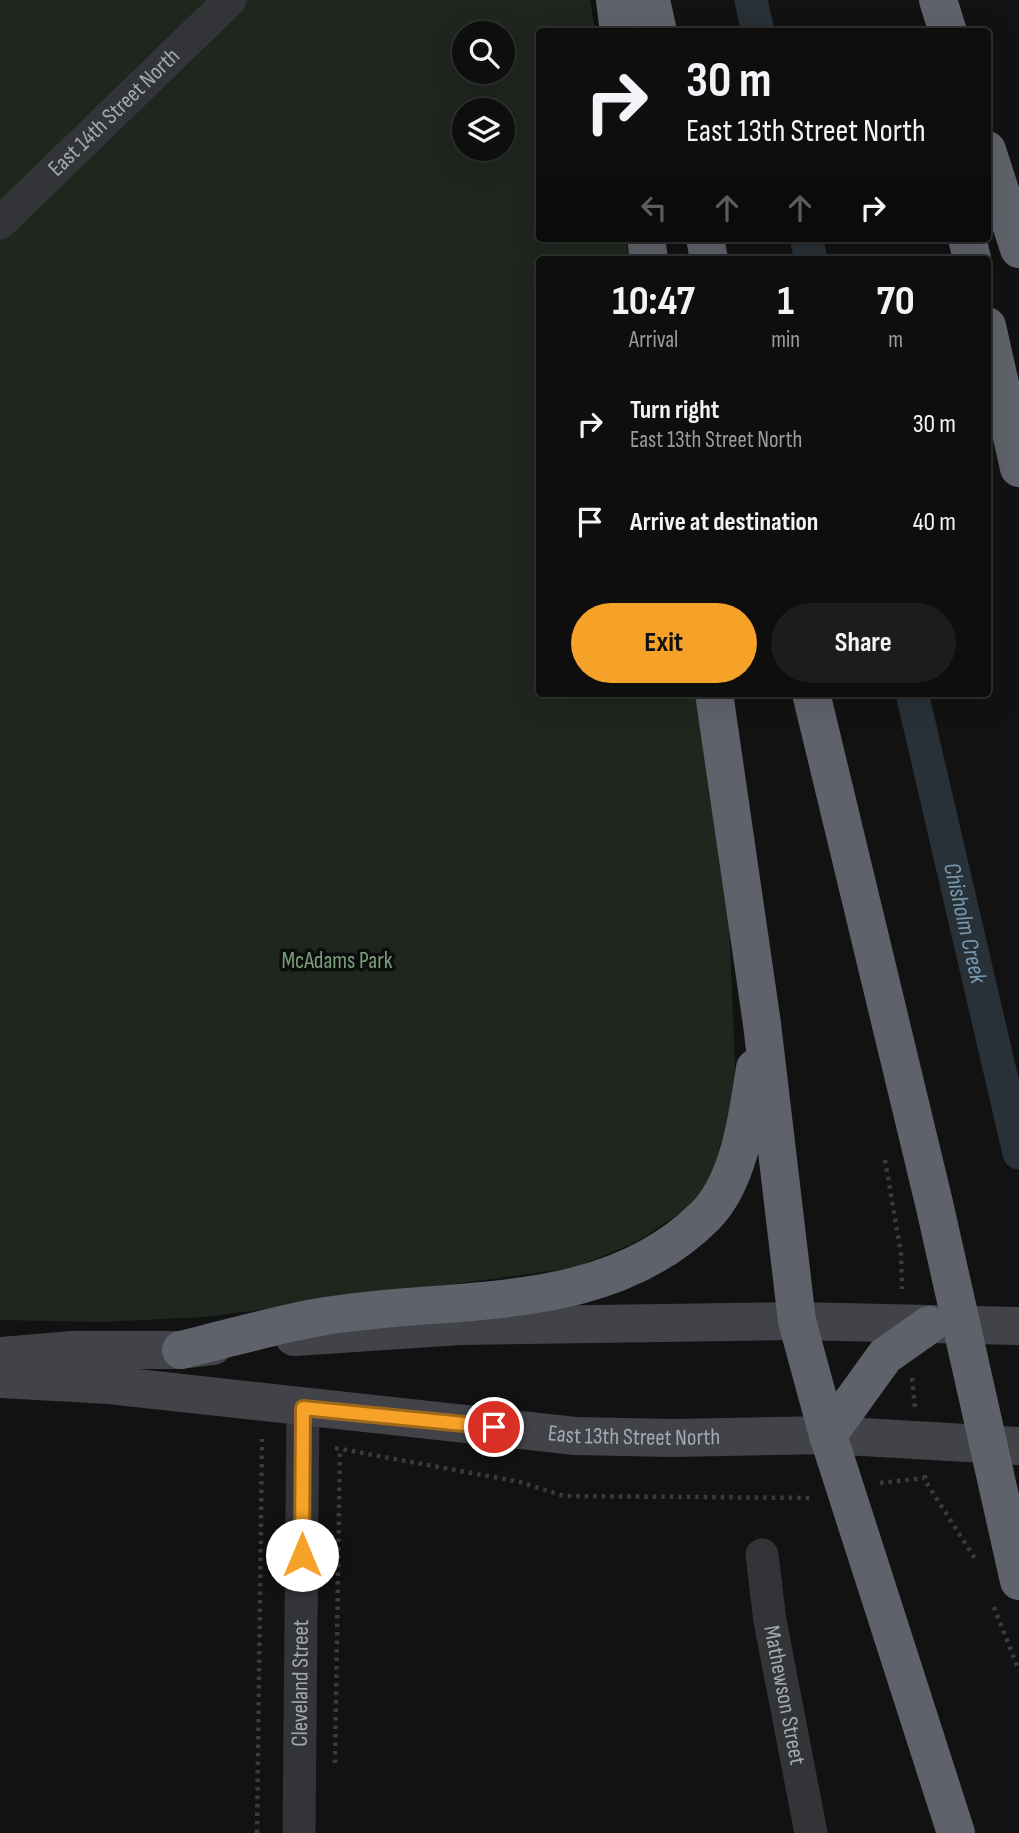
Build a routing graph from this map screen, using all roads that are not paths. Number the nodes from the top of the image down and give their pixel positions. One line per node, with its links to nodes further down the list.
1 (230, 0): 11 (street, East 14th Street North)
2 (615, 0): 6 (highway)
3 (651, 0): 7 (highway)
4 (915, 0): 8 (highway)
5 (938, 0): 9 (highway)
6 (618, 28)
7 (657, 28)
8 (921, 28)
9 (947, 28)
10 (991, 162): 12 (highway)
11 (0, 223)
12 (1019, 249)
13 (991, 344): 14 (highway)
14 (1019, 468)
15 (715, 697): 17 (highway)
16 (812, 697): 28 (highway, bridge)
17 (762, 1024): 18 (highway); 21 (highway)
18 (797, 1321): 19 (main road); 21 (main road); 25 (highway)
19 (929, 1325): 20 (main road); 25 (highway)
20 (1019, 1326)
21 (181, 1350): 22 (main road)
22 (0, 1356)
23 (0, 1379): 24 (main road, East 13th Street North)
24 (303, 1426): 25 (main road, East 13th Street North); 29 (street, Cleveland Street)
25 (828, 1435): 26 (main road, East 13th Street North); 31 (highway)
26 (1019, 1446)
27 (761, 1555): 30 (street, Mathewson Street)
28 (1019, 1581)
29 (299, 1833)
30 (811, 1833)
31 (956, 1833)

